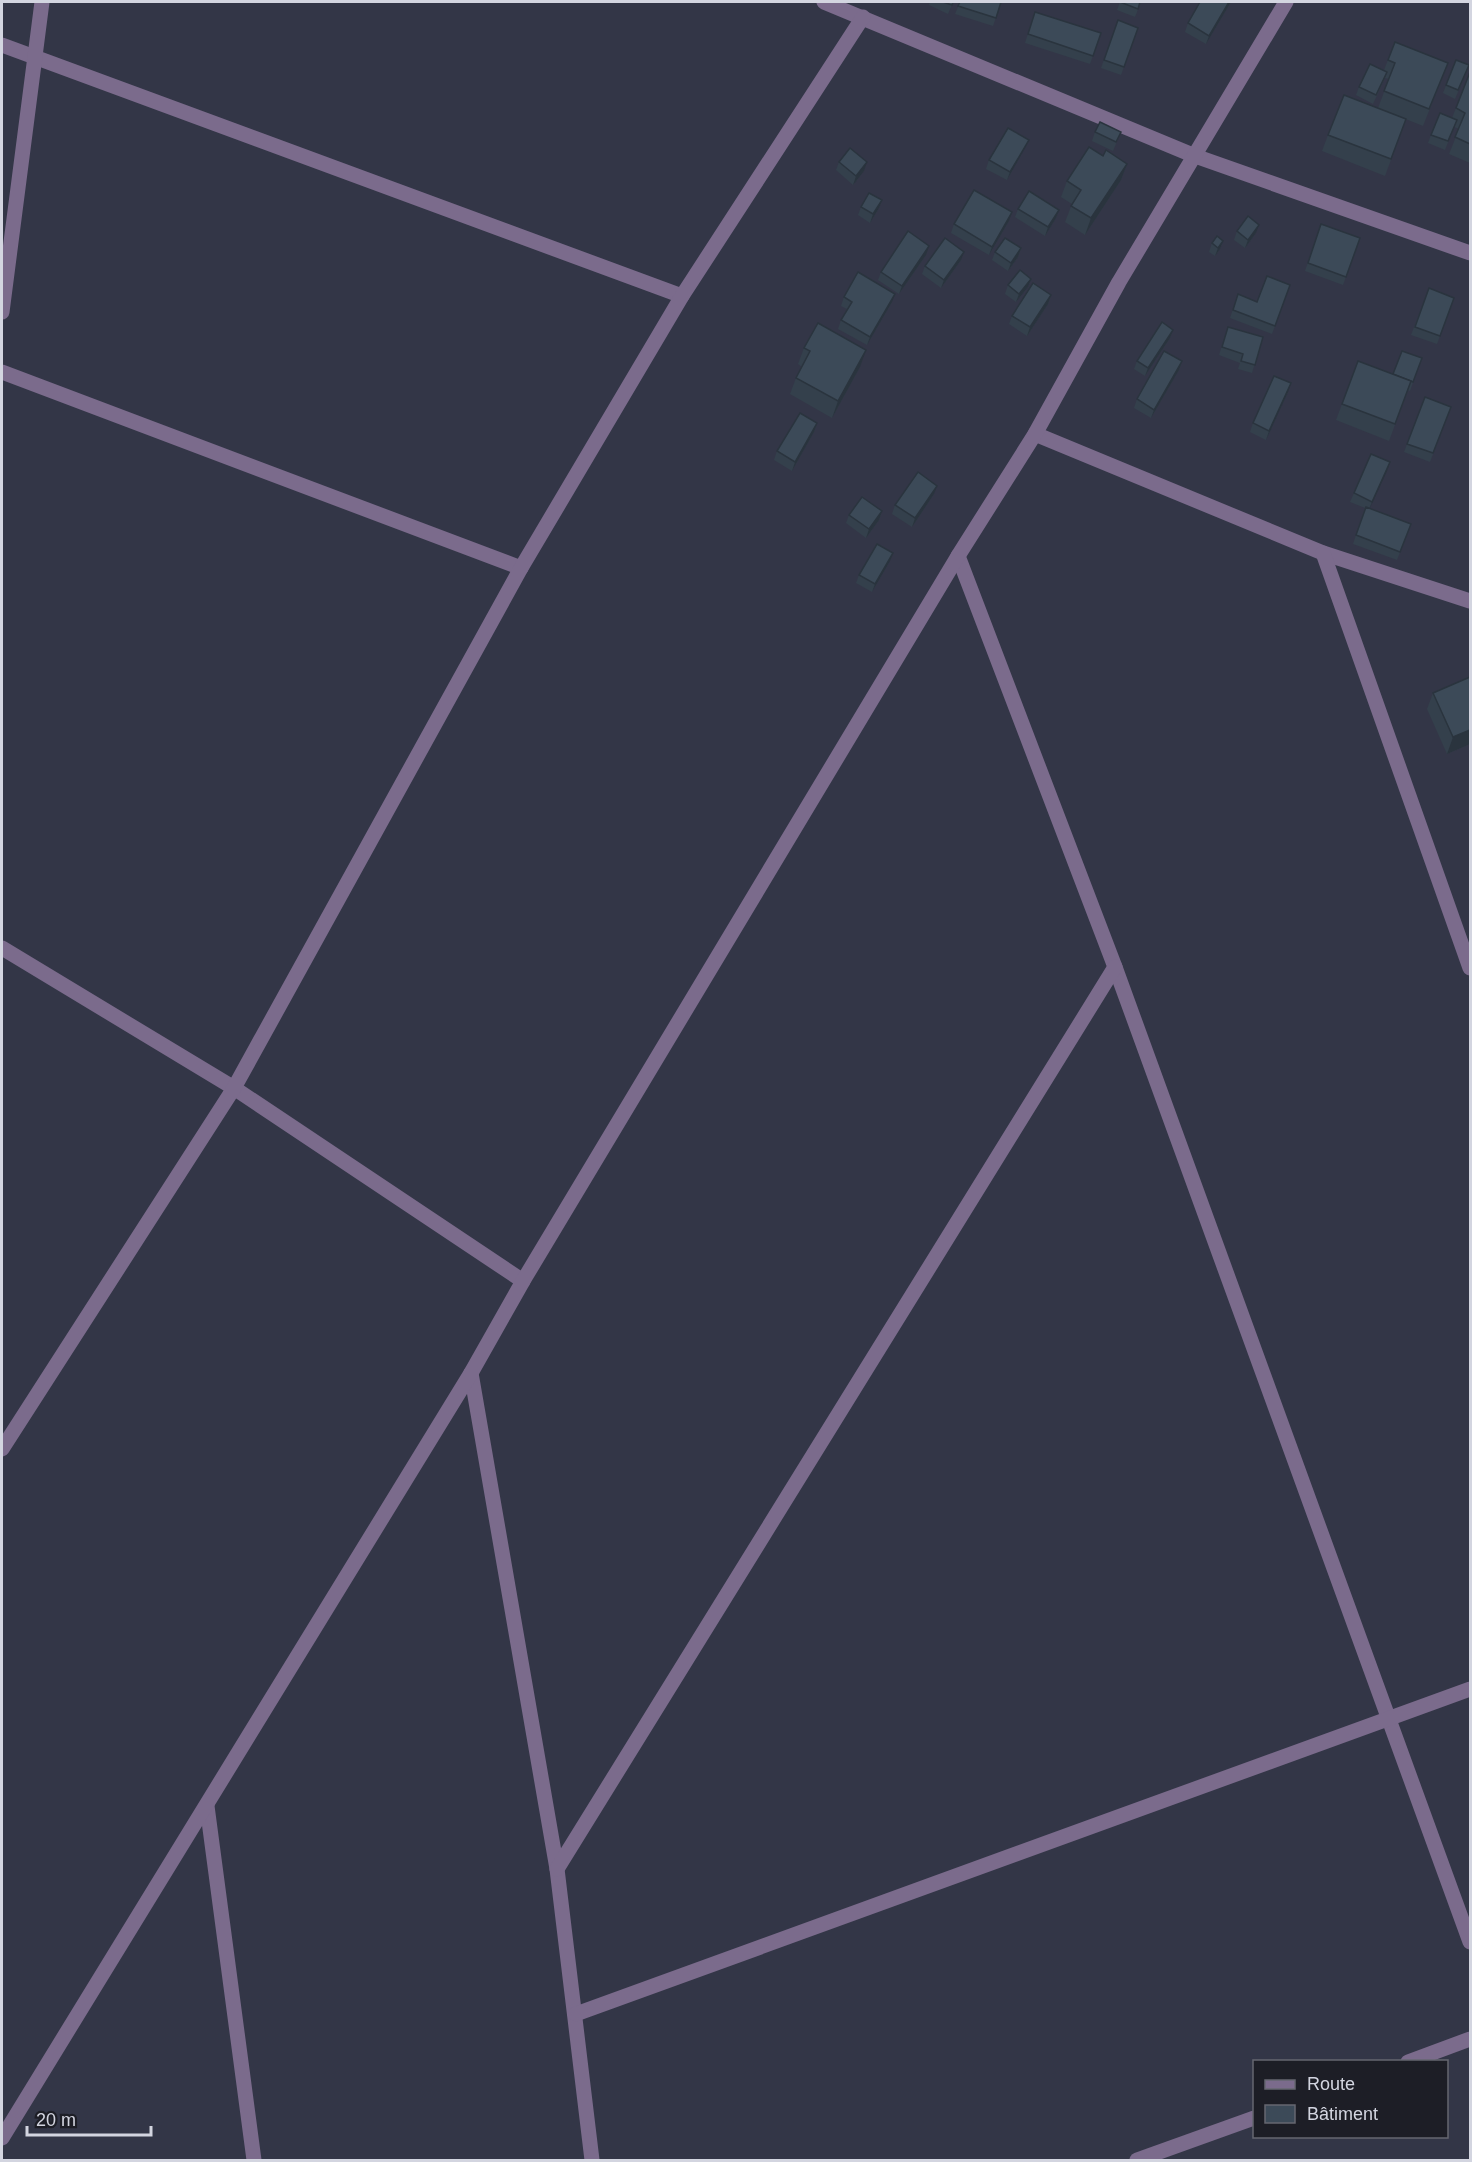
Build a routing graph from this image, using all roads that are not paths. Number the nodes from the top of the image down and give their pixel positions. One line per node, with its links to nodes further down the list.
1 (42, 2): 6 (street)
2 (824, 2): 4 (street)
3 (1286, 2): 7 (street)
4 (863, 17): 7 (street); 9 (street)
5 (2, 45): 6 (street)
6 (35, 56): 9 (street); 10 (street)
7 (1195, 156): 8 (street); 12 (street)
8 (1470, 253)
9 (682, 296): 15 (street)
10 (2, 312)
11 (2, 372): 15 (street)
12 (1035, 434): 13 (street); 14 (street)
13 (1323, 553): 16 (street); 19 (street)
14 (958, 556): 18 (street); 21 (street)
15 (521, 568): 20 (street)
16 (1470, 601)
17 (2, 948): 20 (street)
18 (1115, 967): 25 (street); 27 (street)
19 (1470, 968)
20 (234, 1088): 21 (street); 23 (street)
21 (523, 1281): 22 (street)
22 (471, 1373): 26 (street); 27 (street)
23 (2, 1449)
24 (1470, 1689): 25 (street)
25 (1387, 1718): 28 (street); 29 (street)
26 (207, 1806): 33 (street); 34 (street)
27 (557, 1869): 29 (street)
28 (1470, 1942)
29 (576, 2014): 35 (street)
30 (1470, 2039): 31 (street)
31 (1411, 2060)
32 (1253, 2118): 36 (street)
33 (2, 2138)
34 (254, 2160)
35 (592, 2160)
36 (1137, 2160)

